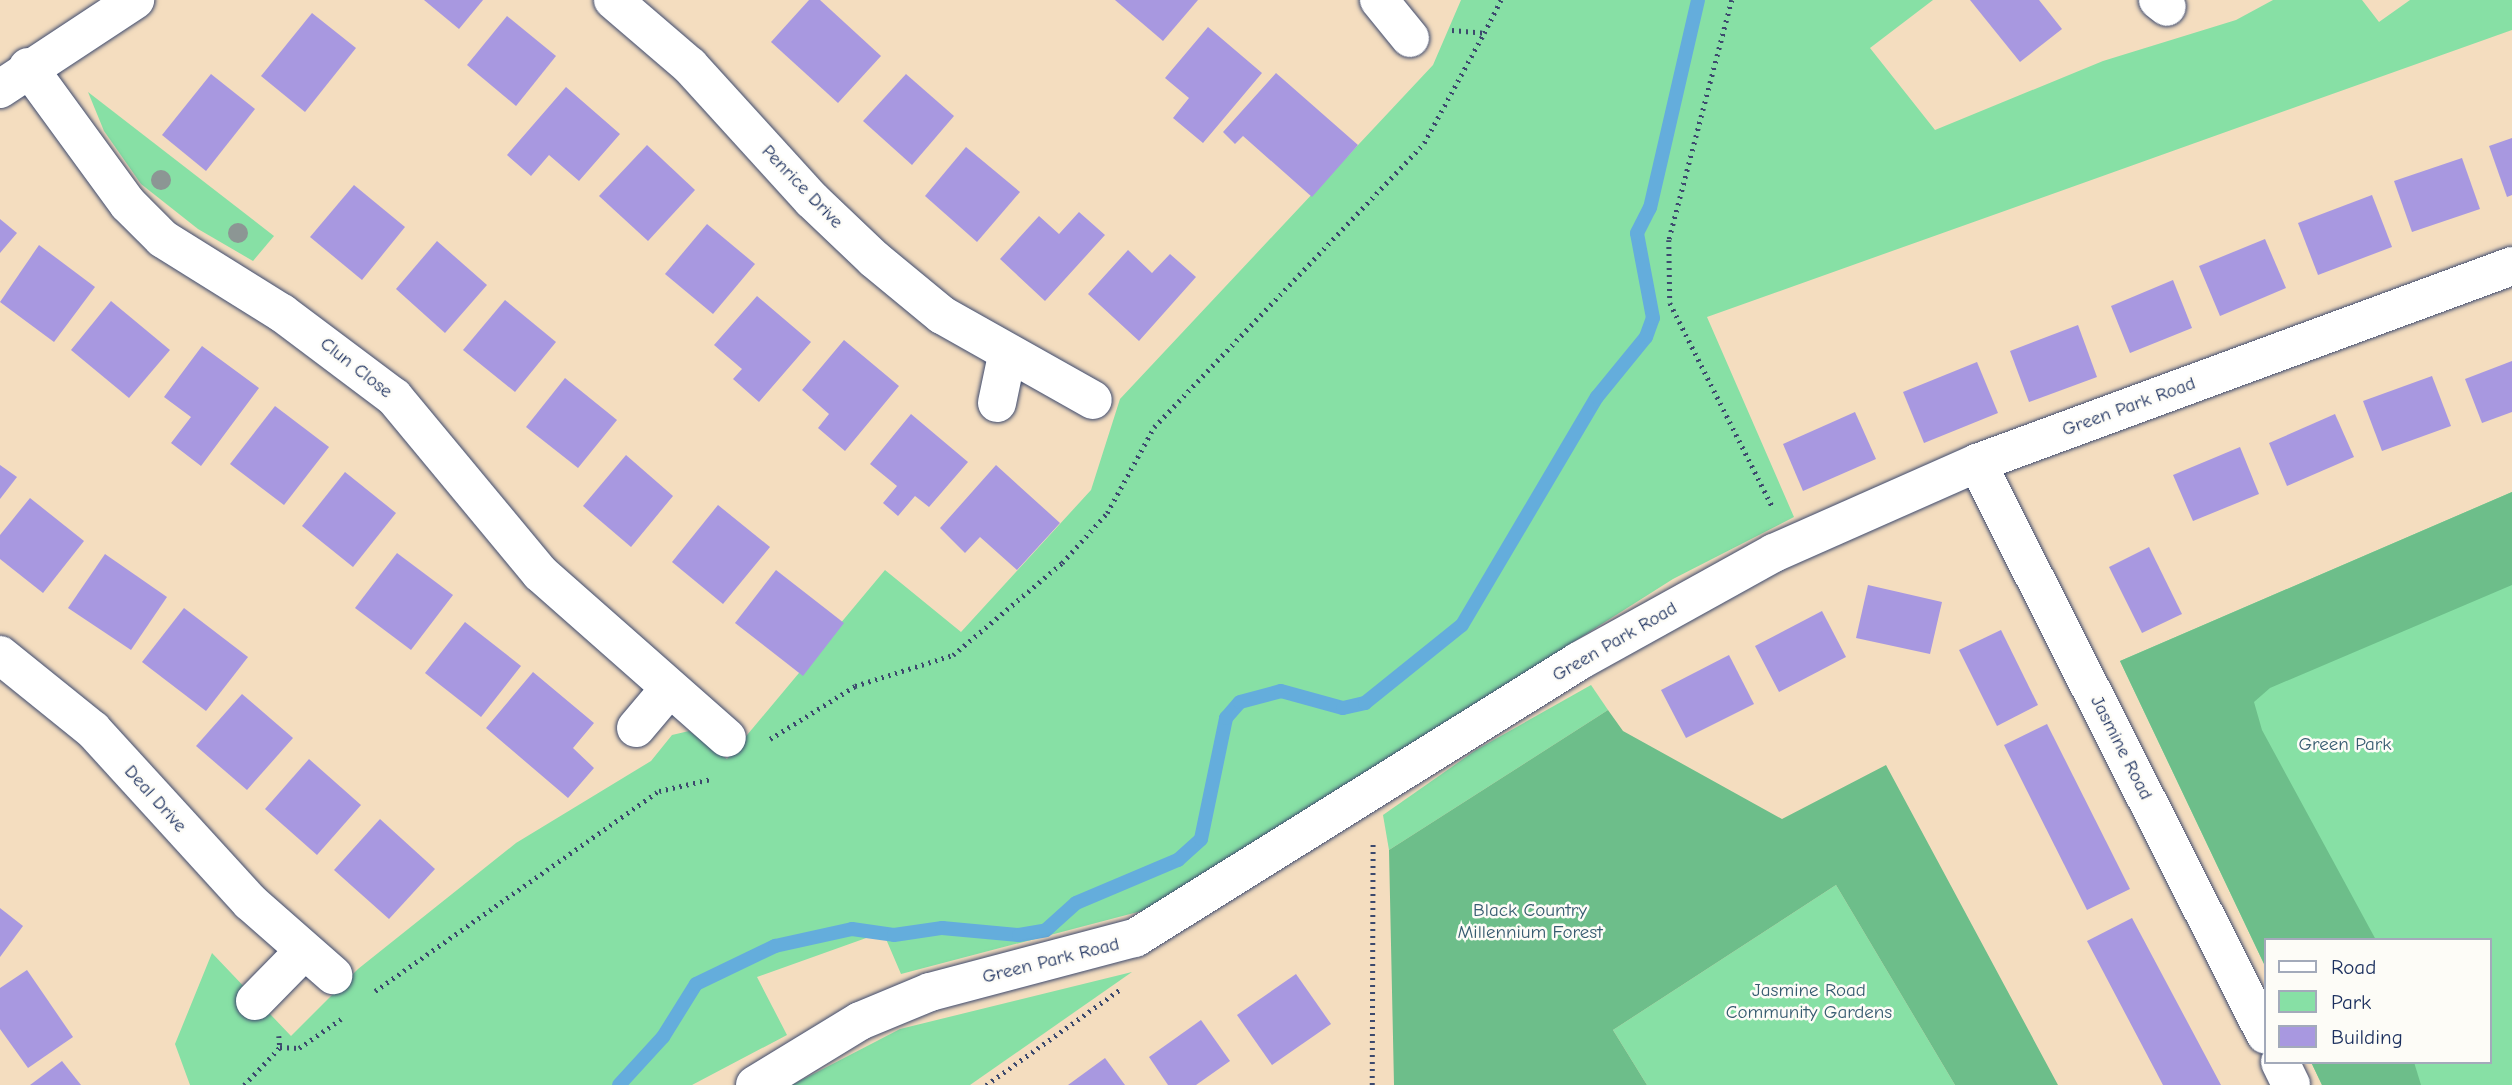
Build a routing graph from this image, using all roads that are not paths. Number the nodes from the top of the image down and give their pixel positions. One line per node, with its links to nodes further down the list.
1 (135, 0): 5 (street)
2 (613, 0): 7 (street, Penrice Drive)
3 (1379, 0): 4 (street)
4 (1427, 34)
5 (14, 78): 12 (street, Clun Close)
6 (2512, 266): 10 (street, Green Park Road)
7 (1007, 355): 8 (street, Penrice Drive); 9 (street)
8 (1093, 400)
9 (996, 403)
10 (1977, 463): 18 (street, Jasmine Road); 20 (street, Green Park Road)
11 (0, 654): 15 (street, Deal Drive)
12 (669, 690): 13 (street); 14 (street, Clun Close)
13 (635, 728)
14 (743, 742)
15 (303, 951): 16 (street, Deal Drive); 17 (street)
16 (332, 975)
17 (266, 1012)
18 (2264, 1032)
19 (2281, 1064): 21 (street)
20 (755, 1085)
21 (2291, 1085)

